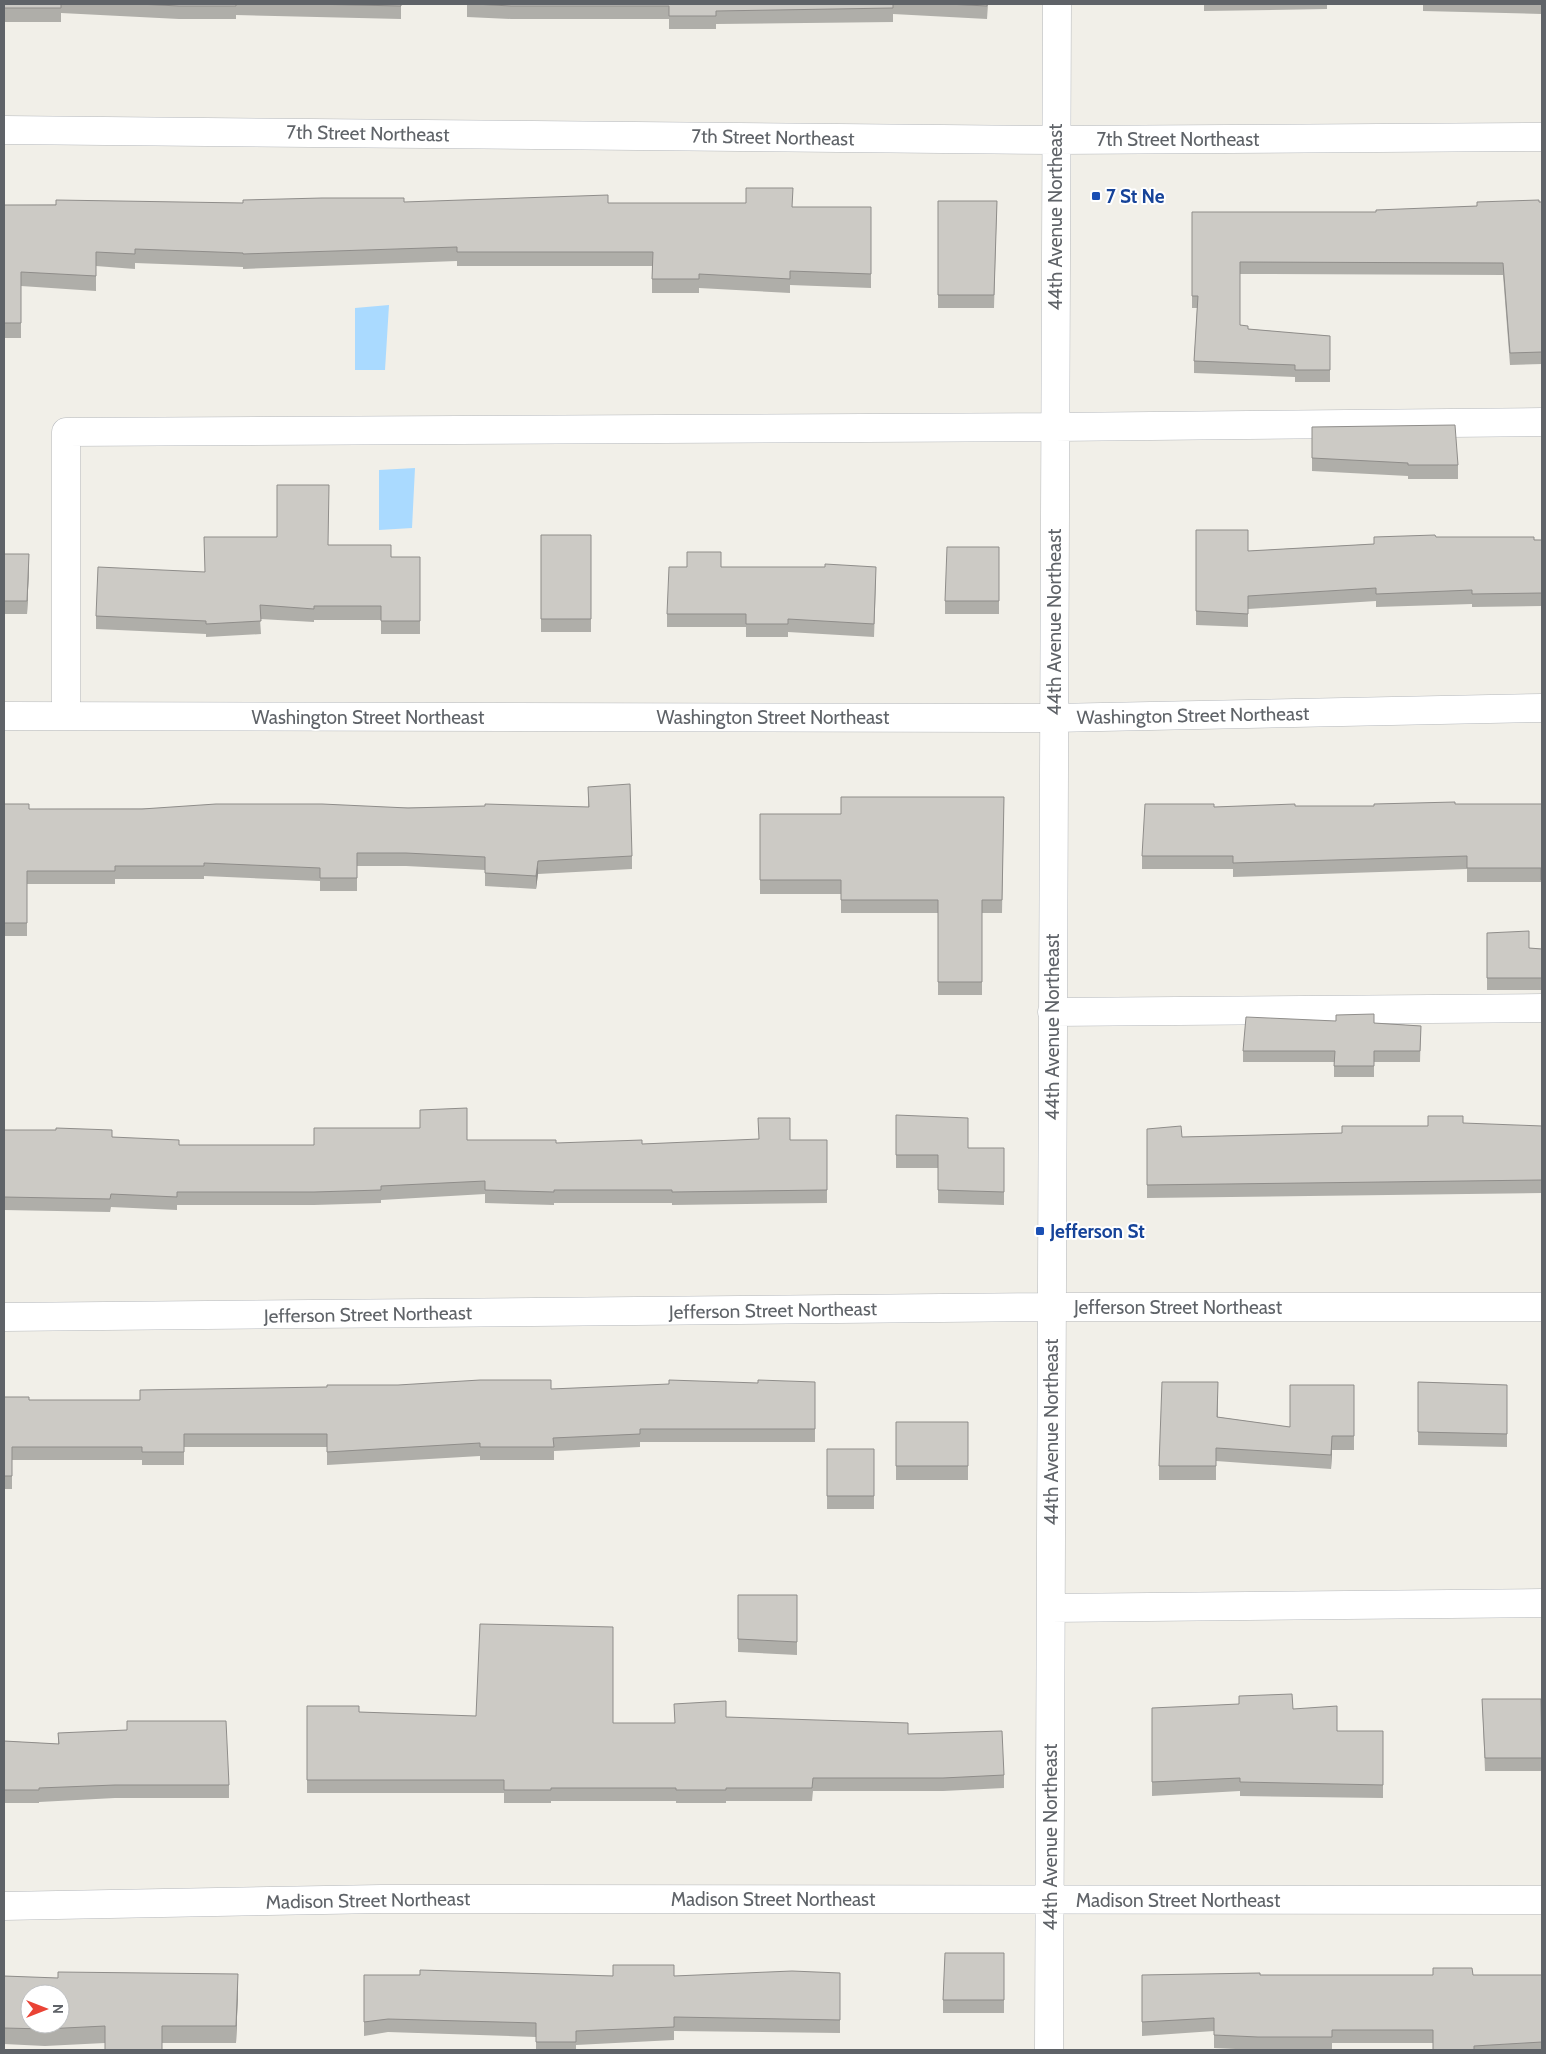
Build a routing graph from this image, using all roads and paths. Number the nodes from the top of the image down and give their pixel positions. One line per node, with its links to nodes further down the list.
1 (1057, 4): 4 (street, 44th Avenue Northeast)
2 (4, 130): 4 (street, 7th Street Northeast)
3 (1542, 137): 4 (street, 7th Street Northeast)
4 (1055, 140): 6 (street, 44th Avenue Northeast)
5 (1542, 422): 6 (street)
6 (1055, 427): 9 (street); 10 (street, 44th Avenue Northeast)
7 (1542, 708): 10 (street, Washington Street Northeast)
8 (4, 716): 9 (street, Washington Street Northeast)
9 (66, 716): 10 (street, Washington Street Northeast)
10 (1053, 718): 12 (street, 44th Avenue Northeast)
11 (1542, 1008): 12 (street)
12 (1052, 1012): 13 (street, 44th Avenue Northeast)
13 (1051, 1307): 14 (street, Jefferson Street Northeast); 15 (street, Jefferson Street Northeast); 17 (street, 44th Avenue Northeast)
14 (1542, 1307)
15 (4, 1317)
16 (1542, 1603): 17 (street)
17 (1051, 1608): 18 (street, 44th Avenue Northeast)
18 (1049, 1899): 19 (street, Madison Street Northeast); 20 (street, Madison Street Northeast); 21 (street, 44th Avenue Northeast)
19 (1542, 1900)
20 (4, 1906)
21 (1049, 2050)

